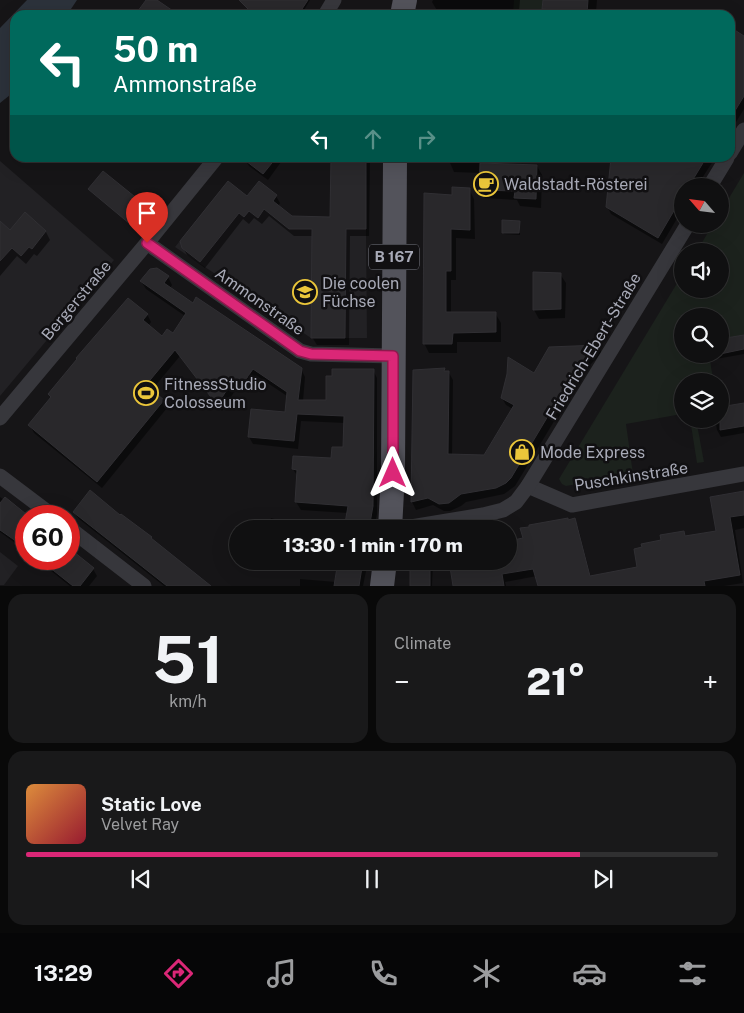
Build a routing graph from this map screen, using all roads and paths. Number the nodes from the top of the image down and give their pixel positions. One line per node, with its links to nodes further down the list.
1 (744, 130): 2 (street)
2 (735, 145)
3 (213, 162): 8 (street, Bergerstraße)
4 (395, 162): 9 (main road, B 167)
5 (725, 162): 6 (street)
6 (715, 178)
7 (683, 233): 13 (street, Friedrich-Ebert-Straße)
8 (147, 243): 9 (street, Ammonstraße); 10 (street, Bergerstraße)
9 (393, 356): 15 (main road, B 167)
10 (0, 418)
11 (744, 474): 13 (street, Puschkinstraße)
12 (0, 476): 14 (street)
13 (528, 486): 16 (street)
14 (38, 505)
15 (390, 520)
16 (453, 520)
17 (80, 537): 19 (street)
18 (384, 570): 20 (main road)
19 (144, 586)
20 (382, 586)

